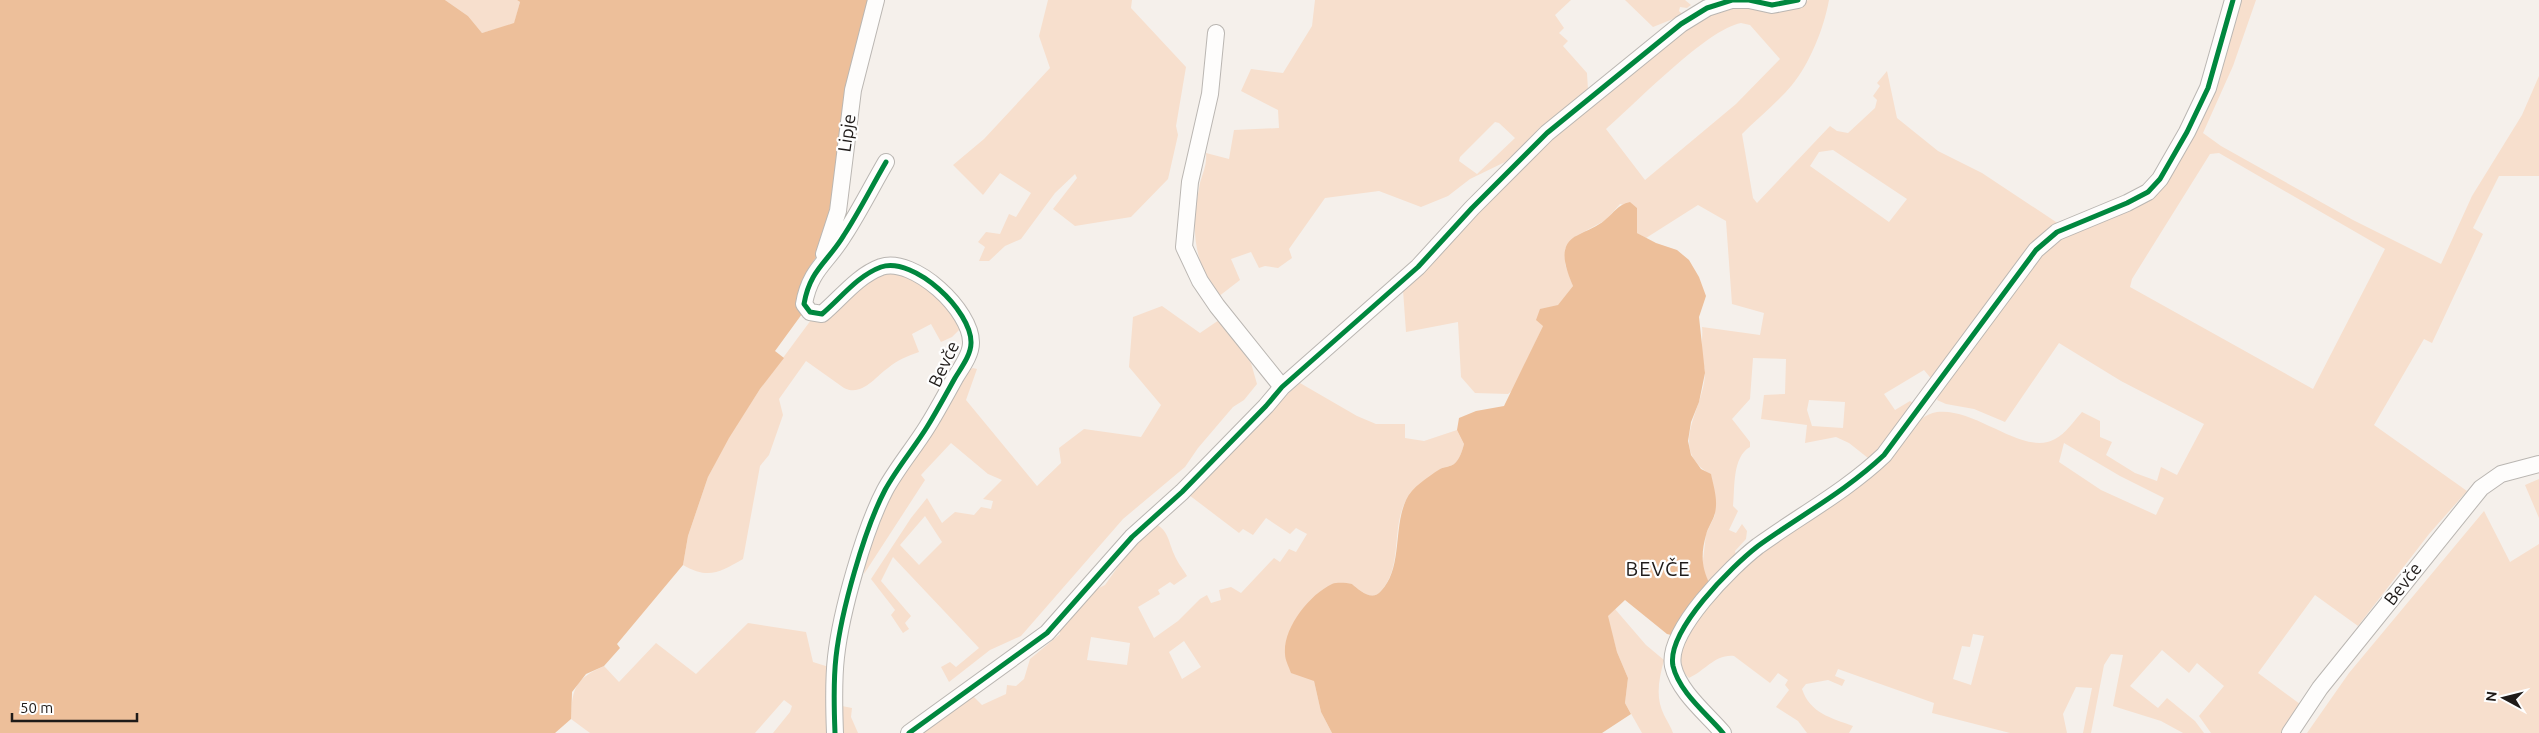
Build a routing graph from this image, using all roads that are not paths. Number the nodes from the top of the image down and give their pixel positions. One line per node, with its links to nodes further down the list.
1 (876, 0): 6 (street, Lipje)
2 (1798, 0): 7 (street)
3 (2233, 0): 11 (street)
4 (1216, 33): 7 (street)
5 (886, 162): 6 (street, Bevče)
6 (819, 265): 9 (street, Bevče)
7 (1282, 387): 10 (street)
8 (2539, 464): 12 (street, Bevče)
9 (835, 733)
10 (909, 733)
11 (1722, 733)
12 (2290, 733)

